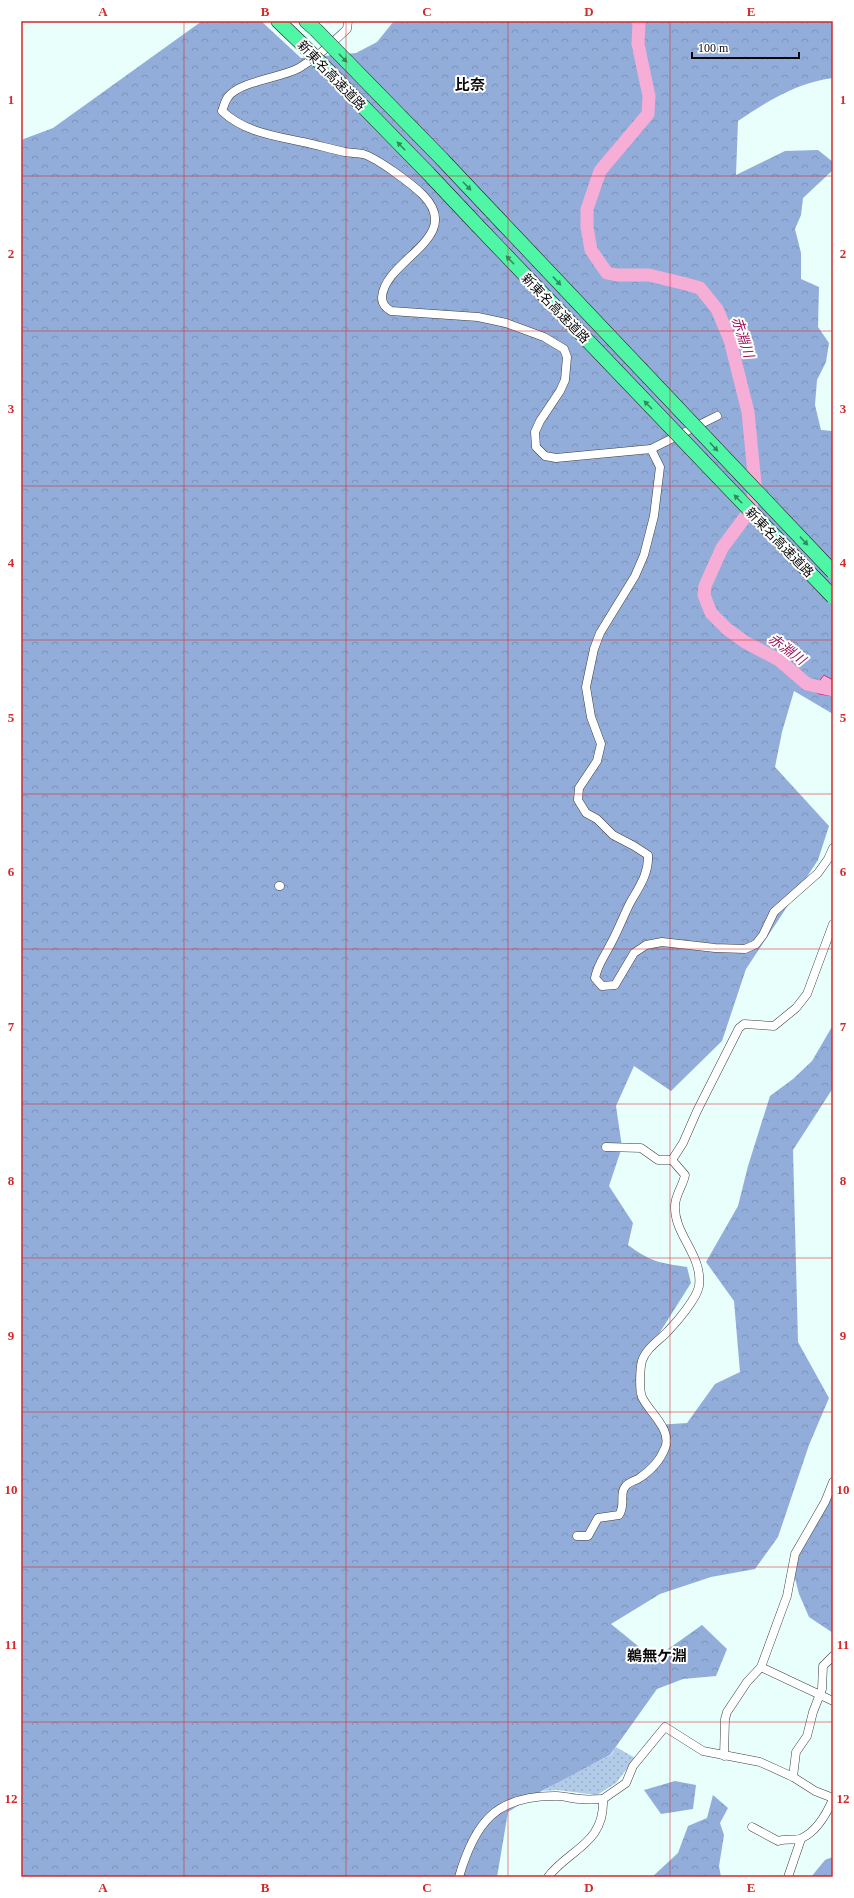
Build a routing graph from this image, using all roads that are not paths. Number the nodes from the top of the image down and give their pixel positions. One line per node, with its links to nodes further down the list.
1 (278, 21): 7 (highway, 新東名高速道路, one-way to 1, bridge)
2 (348, 21): 5 (street)
3 (311, 26): 6 (highway, 新東名高速道路, one-way to 6, bridge)
4 (717, 416): 5 (street)
5 (651, 449): 8 (street)
6 (833, 572)
7 (833, 598)
8 (833, 848)
9 (833, 924): 11 (street)
10 (606, 1147): 11 (street)
11 (672, 1160): 13 (street)
12 (833, 1482): 15 (street)
13 (577, 1536)
14 (833, 1656): 16 (street)
15 (761, 1667): 16 (street); 18 (street)
16 (820, 1694): 17 (street); 19 (street)
17 (833, 1701)
18 (724, 1756): 19 (street); 20 (street)
19 (793, 1777): 21 (street)
20 (602, 1799): 24 (street); 25 (street)
21 (833, 1799): 23 (street)
22 (752, 1827): 23 (street)
23 (801, 1839): 26 (street)
24 (459, 1877)
25 (548, 1877)
26 (788, 1877)

